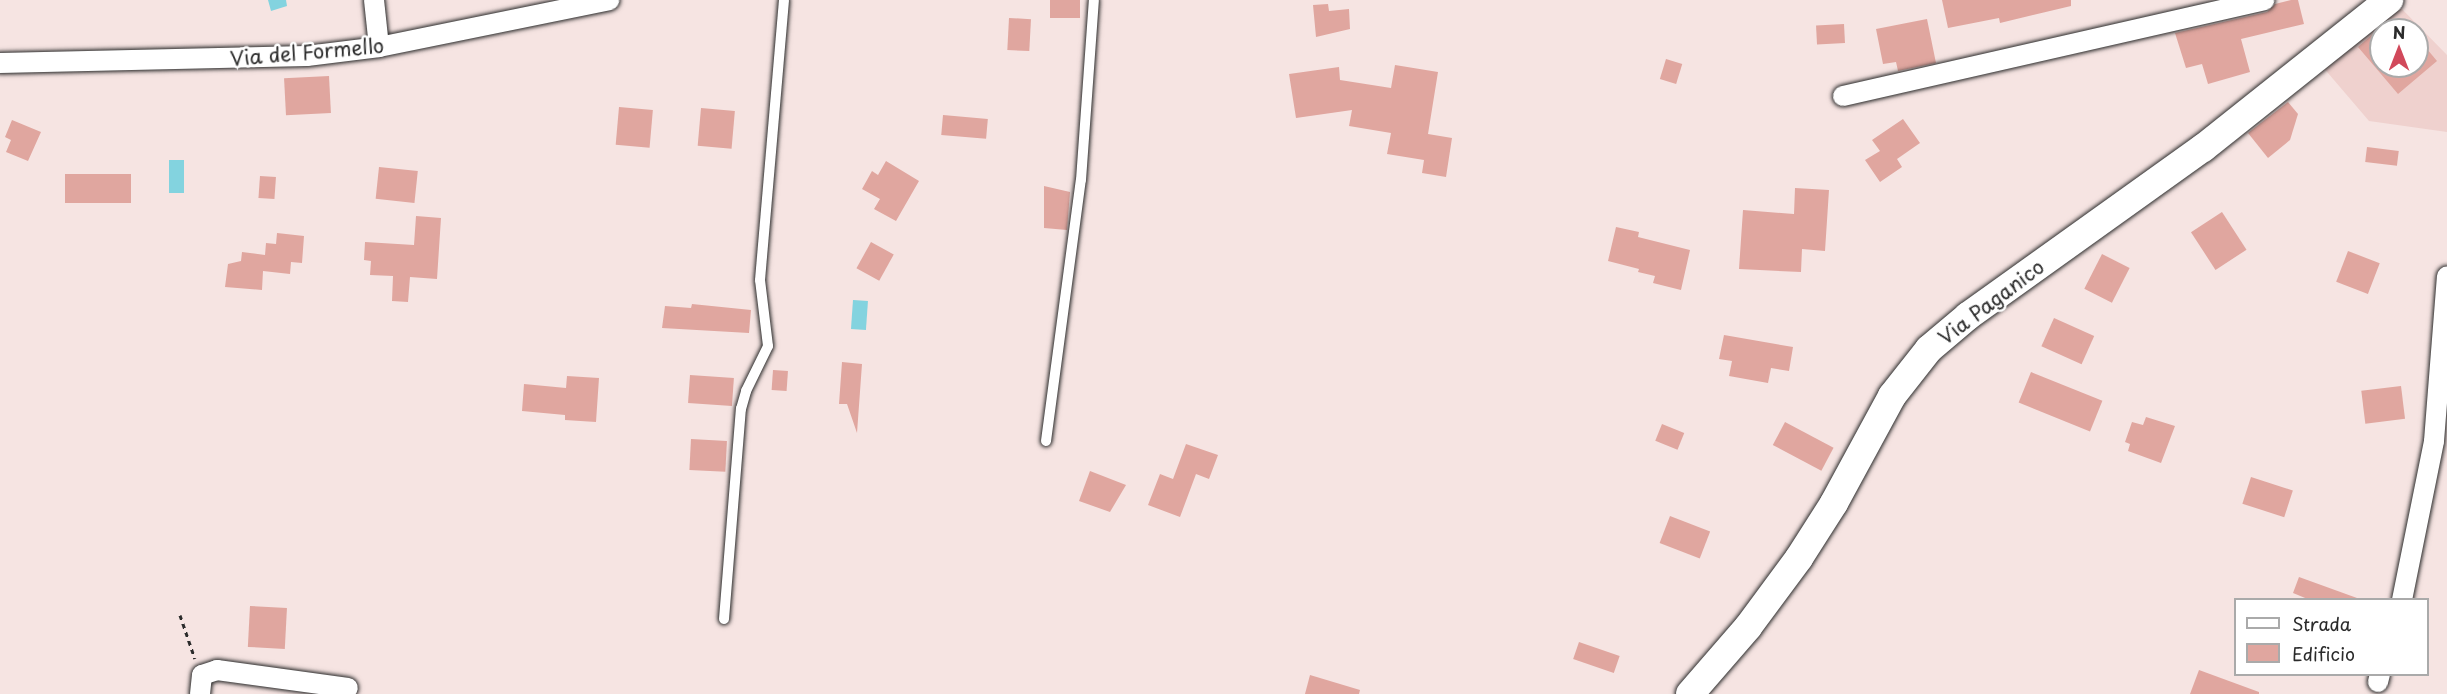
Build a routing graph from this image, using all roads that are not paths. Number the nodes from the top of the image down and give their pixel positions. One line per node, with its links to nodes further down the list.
1 (374, 0): 7 (street)
2 (609, 0): 7 (street, Via del Formello)
3 (784, 0): 13 (lane)
4 (1094, 0): 11 (lane)
5 (2265, 0): 9 (street)
6 (2389, 0): 16 (street, Via Paganico)
7 (379, 46): 8 (street, Via del Formello)
8 (0, 63)
9 (1843, 96)
10 (2447, 277): 12 (street)
11 (1046, 441)
12 (2402, 598)
13 (724, 619)
14 (201, 684): 15 (street)
15 (348, 688)
16 (1690, 694)

